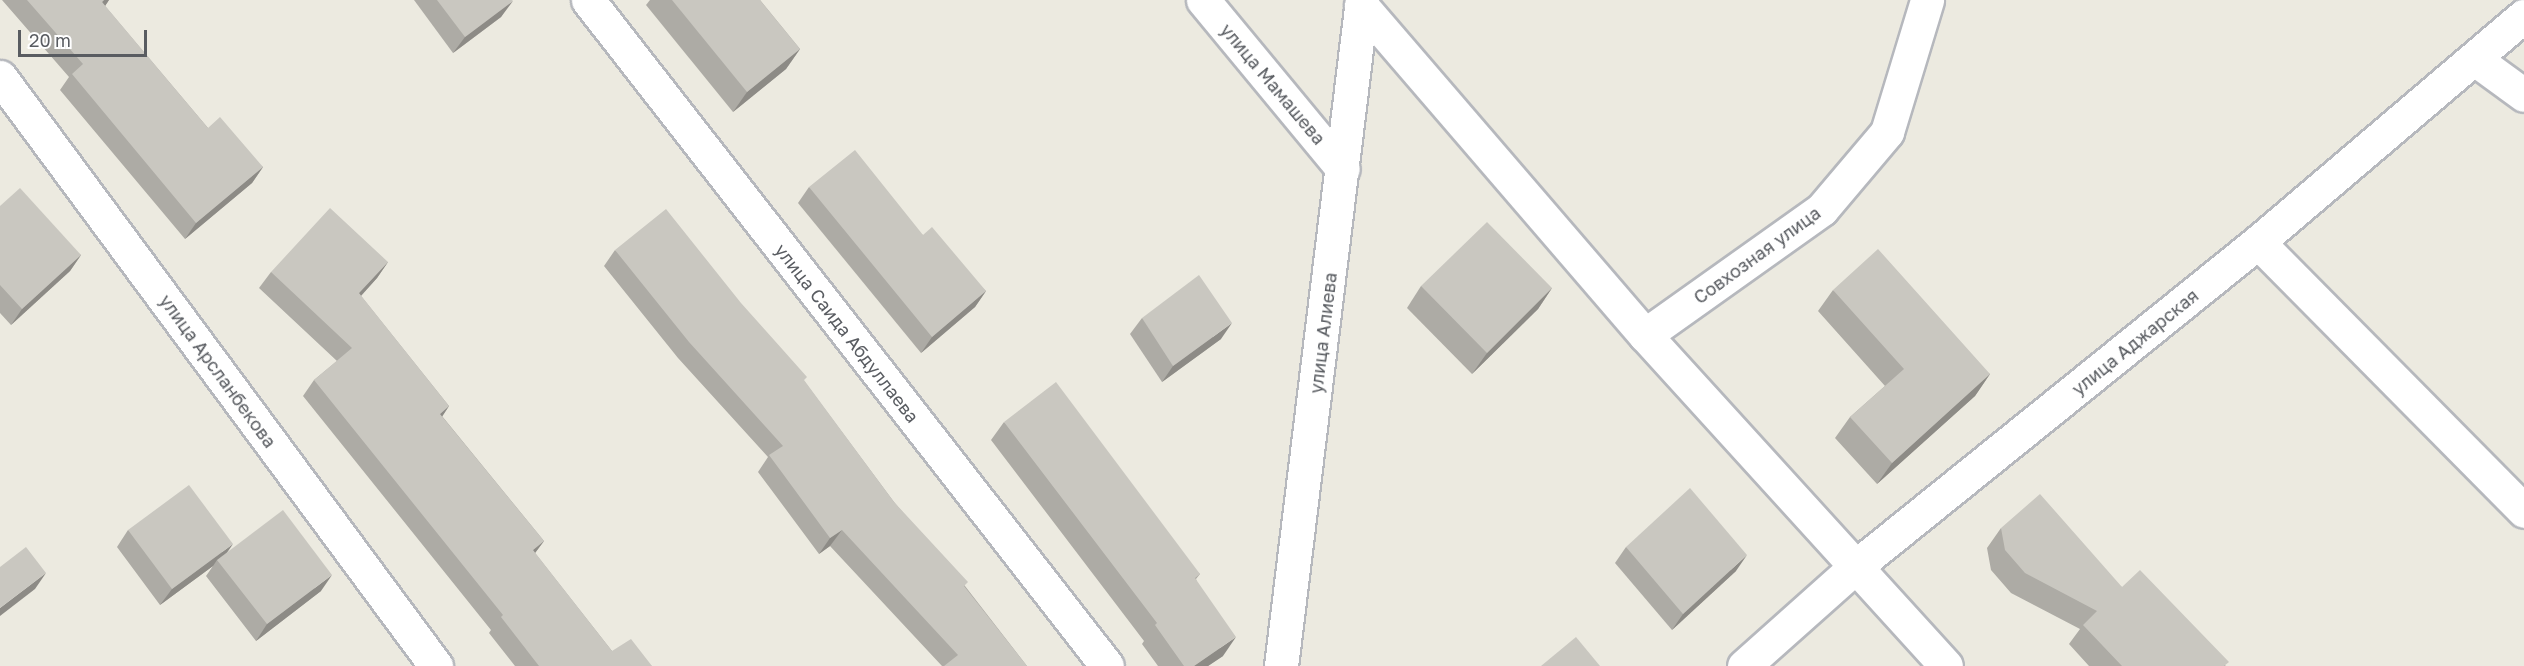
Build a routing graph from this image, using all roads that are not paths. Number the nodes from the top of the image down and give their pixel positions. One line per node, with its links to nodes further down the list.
1 (588, 0): 15 (street, улица Саида Абдуллаева)
2 (1203, 0): 9 (street, улица Мамашева)
3 (1927, 0): 11 (street, Совхозная улица)
4 (1362, 2): 9 (street, улица Алиева); 11 (street)
5 (2524, 16): 6 (street, улица Аджарская)
6 (2476, 60): 8 (street); 10 (street, улица Аджарская)
7 (0, 77): 14 (street, улица Арсланбекова)
8 (2524, 95)
9 (1343, 169): 16 (street, улица Алиева)
10 (2258, 242): 12 (street); 13 (street, улица Аджарская)
11 (1645, 335): 13 (street)
12 (2524, 511)
13 (1855, 567): 17 (street, улица Аджарская); 18 (street)
14 (436, 666)
15 (1107, 666)
16 (1281, 666)
17 (1744, 666)
18 (1946, 666)

